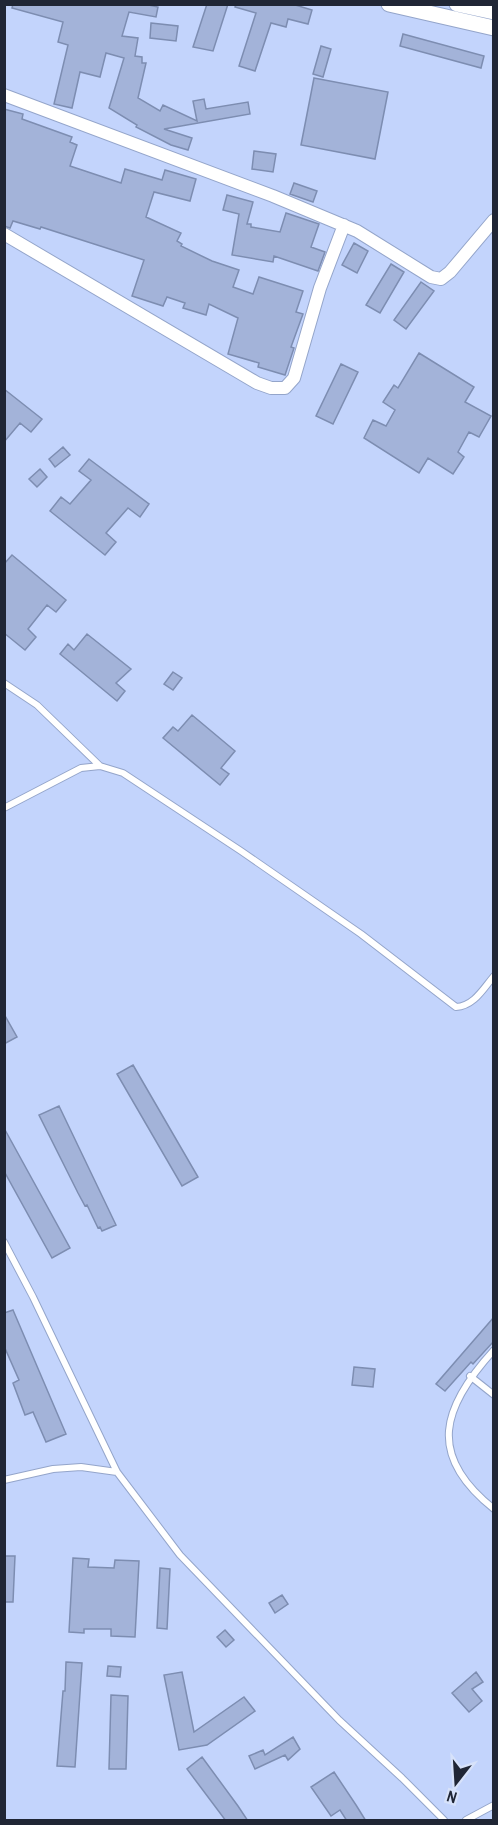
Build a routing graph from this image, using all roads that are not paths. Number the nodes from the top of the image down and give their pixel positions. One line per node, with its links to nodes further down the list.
1 (389, 4): 4 (street)
2 (457, 4): 3 (street)
3 (494, 12)
4 (494, 28)
5 (4, 95): 7 (street)
6 (494, 220): 7 (street)
7 (344, 225): 8 (street)
8 (4, 234)
9 (4, 683): 10 (lane)
10 (100, 766): 11 (lane); 12 (lane)
11 (4, 808)
12 (494, 976)
13 (4, 1242): 17 (lane)
14 (494, 1350): 15 (lane)
15 (470, 1376): 16 (lane); 19 (lane)
16 (494, 1395)
17 (117, 1472): 18 (lane); 21 (lane)
18 (4, 1480)
19 (494, 1509)
20 (494, 1805): 22 (lane)
21 (444, 1821)
22 (466, 1821)

